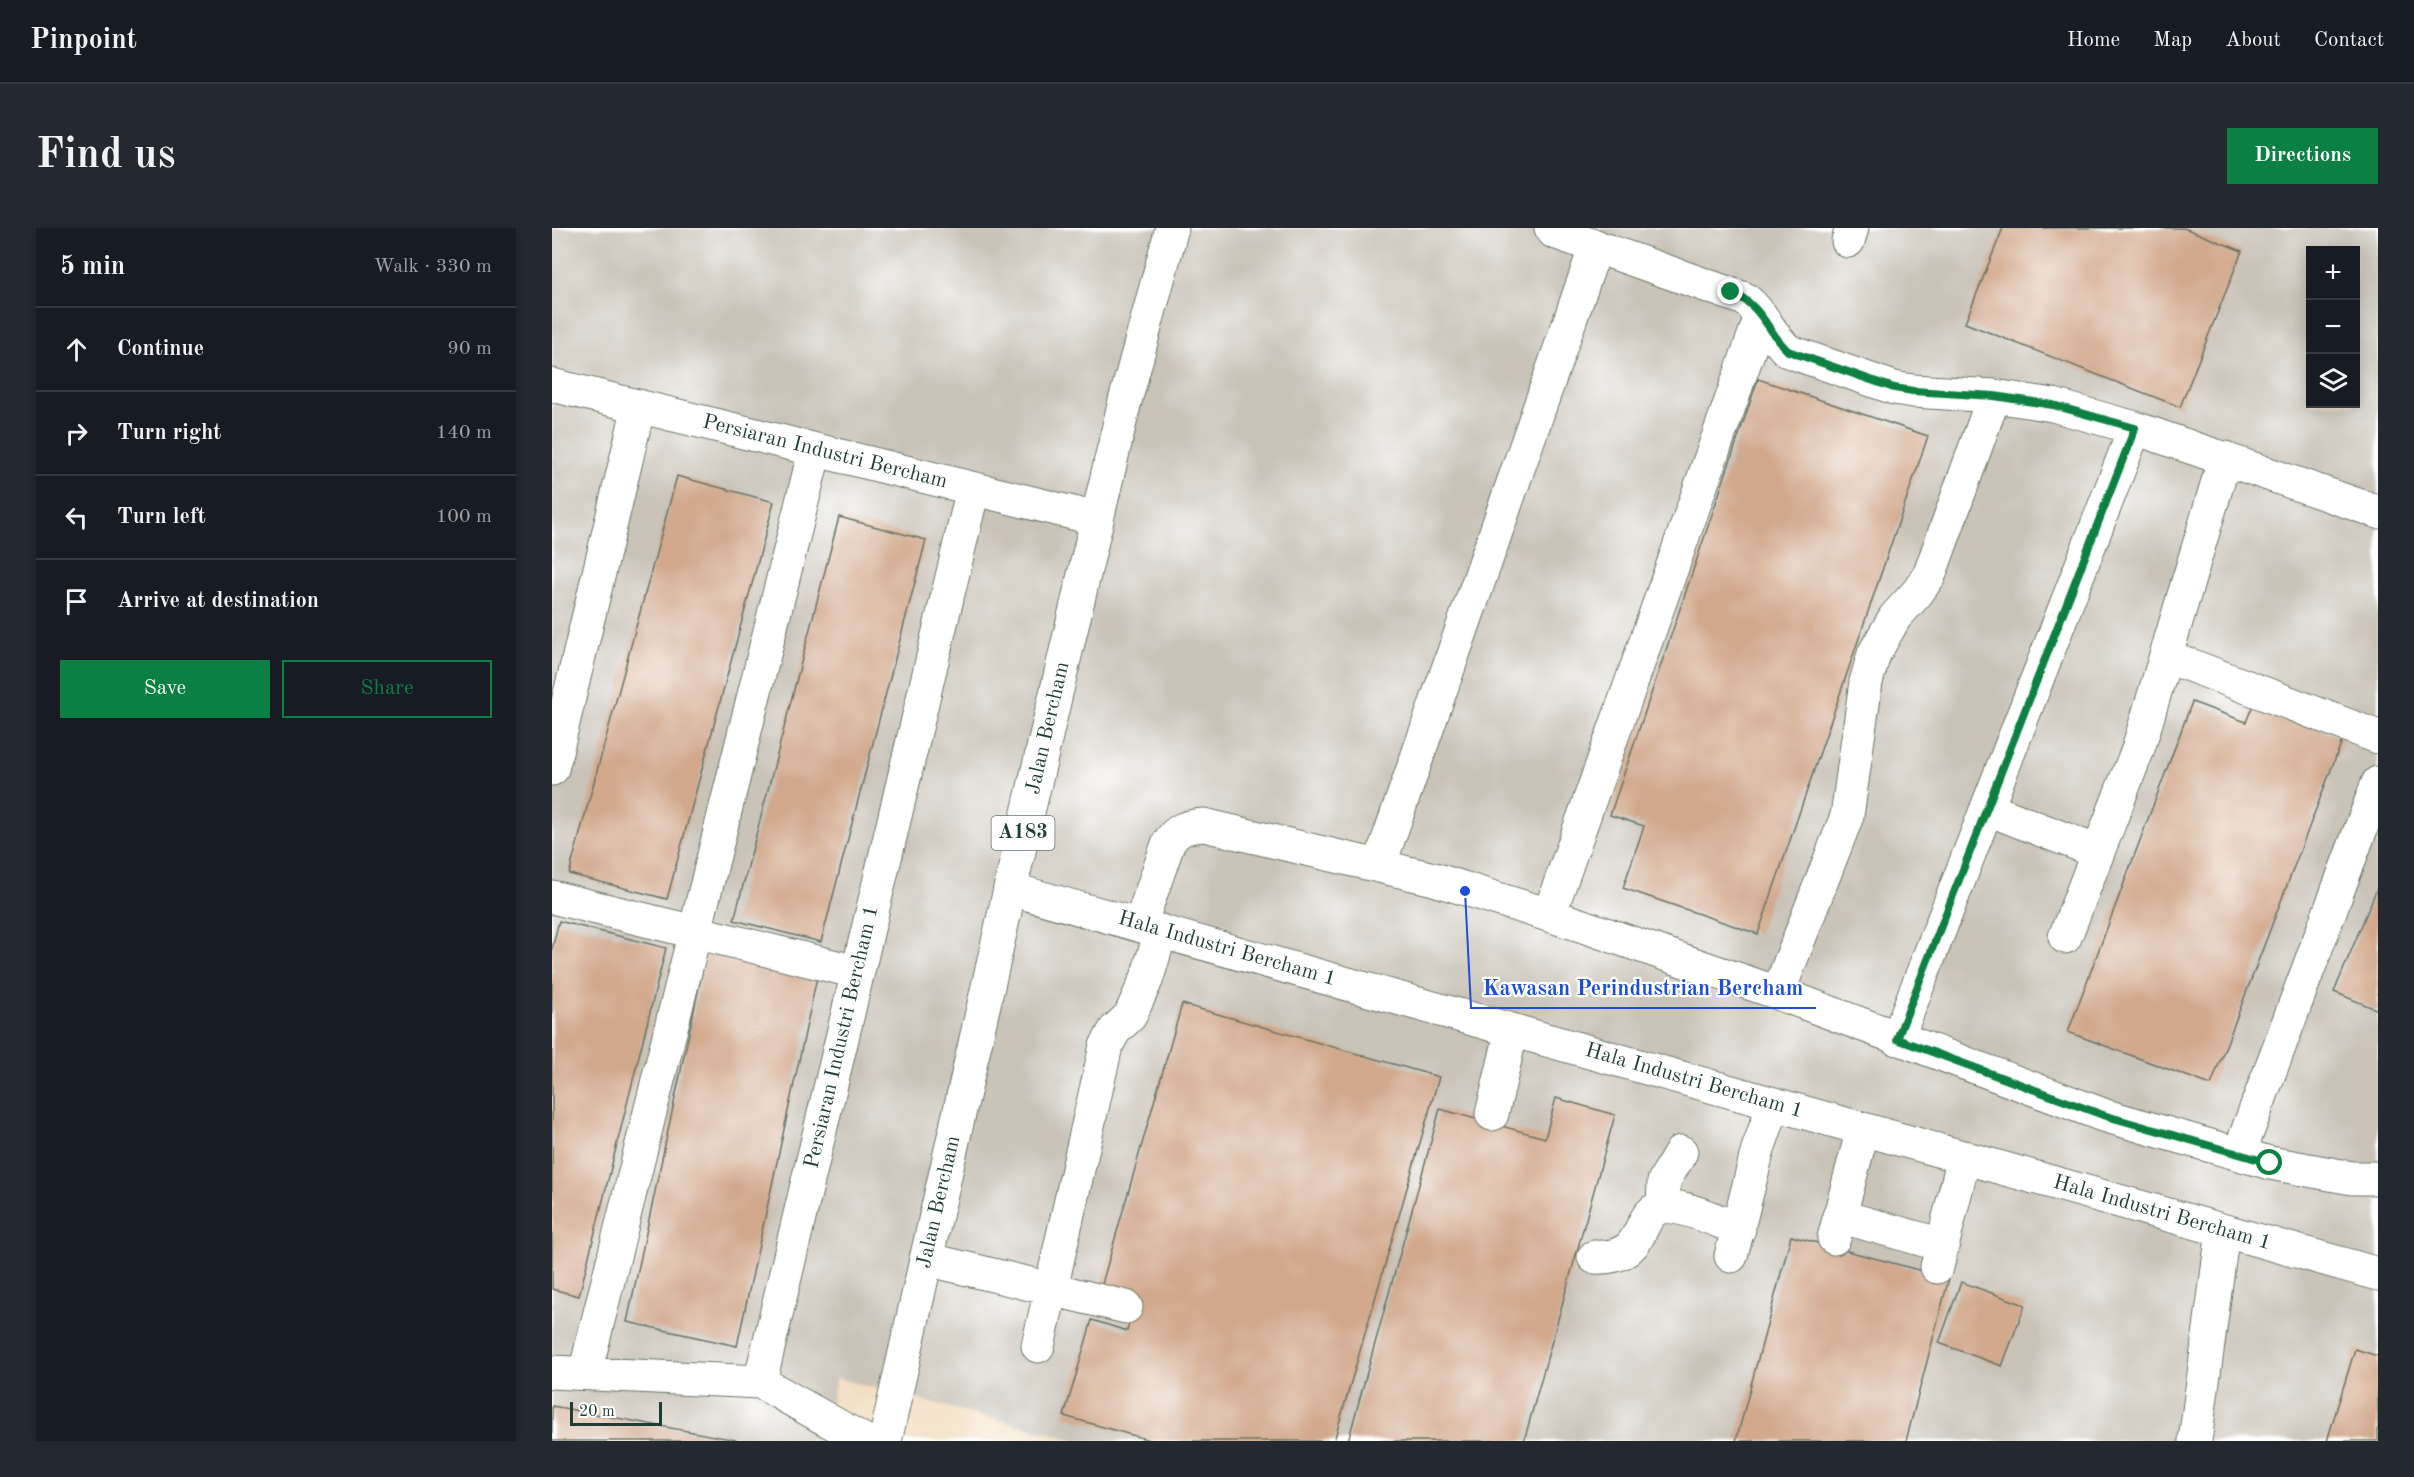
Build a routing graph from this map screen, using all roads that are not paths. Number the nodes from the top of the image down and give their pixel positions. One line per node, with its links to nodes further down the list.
1 (1172, 228): 13 (street, Jalan Bercham / A183)
2 (1551, 228): 3 (street)
3 (1596, 246): 4 (street); 20 (street)
4 (1761, 316): 6 (street); 23 (street)
5 (552, 385): 7 (street, Persiaran Industri Bercham)
6 (1994, 396): 8 (street); 28 (street)
7 (639, 406): 9 (street, Persiaran Industri Bercham); 16 (street)
8 (2135, 428): 10 (street); 18 (street)
9 (815, 450): 11 (street, Persiaran Industri Bercham); 25 (street)
10 (2225, 458): 12 (street); 14 (street)
11 (973, 489): 13 (street, Persiaran Industri Bercham); 27 (street, Persiaran Industri Bercham 1)
12 (2378, 512)
13 (1097, 519): 21 (street, Jalan Bercham / A183)
14 (2166, 656): 15 (street); 19 (street)
15 (2378, 737)
16 (552, 769)
17 (2378, 783): 35 (street)
18 (1988, 809): 19 (street); 30 (street)
19 (2098, 852): 26 (street)
20 (1379, 866): 23 (street); 24 (street)
21 (1010, 889): 24 (street, Hala Industri Bercham 1); 41 (street, Jalan Bercham / A183)
22 (552, 897): 25 (street)
23 (1549, 915): 28 (street)
24 (1151, 928): 29 (street, Hala Industri Bercham 1); 43 (street)
25 (695, 932): 27 (street); 47 (street)
26 (2065, 937)
27 (857, 972): 48 (street, Persiaran Industri Bercham 1)
28 (1778, 993): 30 (street)
29 (1512, 1030): 31 (street, Hala Industri Bercham 1); 32 (street)
30 (1897, 1039): 35 (street)
31 (1774, 1104): 33 (street, Hala Industri Bercham 1); 38 (street)
32 (1492, 1114)
33 (1863, 1129): 36 (street, Hala Industri Bercham 1); 36 (street)
34 (1681, 1152): 38 (street)
35 (2239, 1154): 37 (street)
36 (1964, 1157): 39 (street, Hala Industri Bercham 1)
37 (2378, 1178)
38 (1663, 1207): 40 (street)
39 (2223, 1230): 42 (street, Hala Industri Bercham 1); 51 (street)
40 (1594, 1257)
41 (926, 1259): 43 (street); 50 (street, Jalan Bercham / A183)
42 (2378, 1274)
43 (1051, 1289): 44 (street); 45 (street)
44 (1126, 1307)
45 (1038, 1346)
46 (552, 1372): 47 (street)
47 (585, 1373): 48 (street)
48 (760, 1382): 49 (street)
49 (865, 1441)
50 (885, 1441)
51 (2195, 1441)

